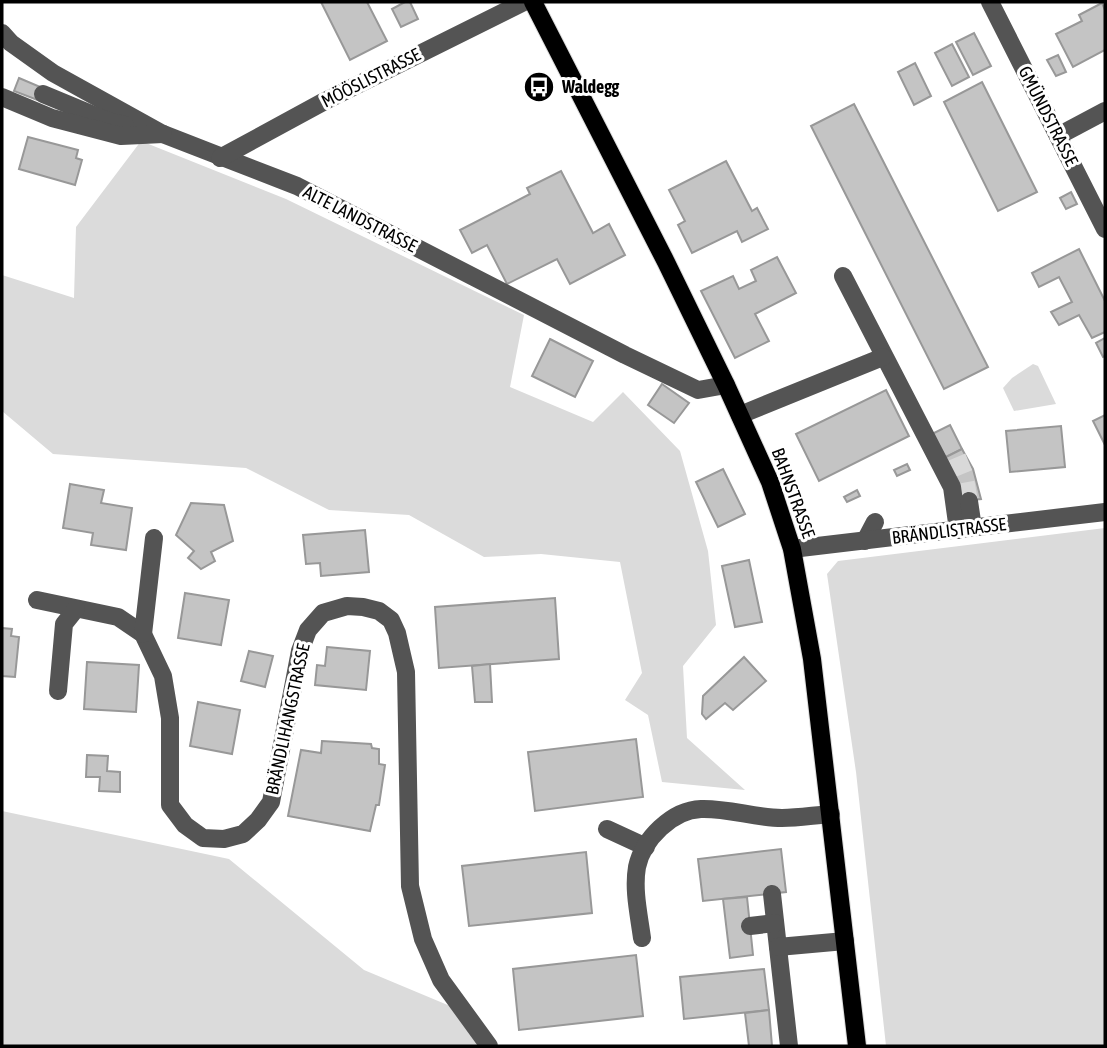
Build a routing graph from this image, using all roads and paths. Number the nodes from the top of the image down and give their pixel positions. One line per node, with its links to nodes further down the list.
1 (524, 2): 10 (street, MÖÖSLISTRASSE)
2 (533, 2): 14 (main road, BAHNSTRASSE)
3 (990, 2): 9 (street, GMÜNDSTRASSE)
4 (2, 33): 8 (street, ALTE LANDSTRASSE)
5 (43, 94): 8 (street)
6 (2, 97): 8 (street)
7 (1105, 111): 9 (street)
8 (163, 134): 10 (street, ALTE LANDSTRASSE)
9 (1058, 136): 11 (street, GMÜNDSTRASSE)
10 (220, 158): 14 (street, ALTE LANDSTRASSE)
11 (1105, 229)
12 (843, 276): 13 (street)
13 (883, 357): 15 (street); 19 (street)
14 (726, 385): 15 (main road, BAHNSTRASSE)
15 (740, 415): 22 (main road, BAHNSTRASSE)
16 (970, 501): 19 (street)
17 (1105, 512): 19 (street, BRÄNDLISTRASSE)
18 (876, 522): 21 (street)
19 (966, 529): 21 (street, BRÄNDLISTRASSE)
20 (154, 538): 25 (street)
21 (865, 541): 22 (street, BRÄNDLISTRASSE)
22 (792, 549): 27 (main road, BAHNSTRASSE)
23 (37, 600): 24 (street)
24 (76, 609): 25 (street); 26 (street)
25 (143, 634): 37 (street, BRÄNDLIHANGSTRASSE)
26 (58, 691)
27 (831, 814): 29 (street); 34 (main road, BAHNSTRASSE)
28 (607, 829): 29 (street)
29 (646, 847): 33 (street)
30 (772, 894): 31 (street)
31 (775, 923): 32 (street); 35 (street)
32 (750, 926)
33 (642, 938)
34 (845, 941): 35 (street); 38 (main road, BAHNSTRASSE)
35 (778, 947): 36 (street)
36 (783, 1038)
37 (489, 1046)
38 (857, 1046)

